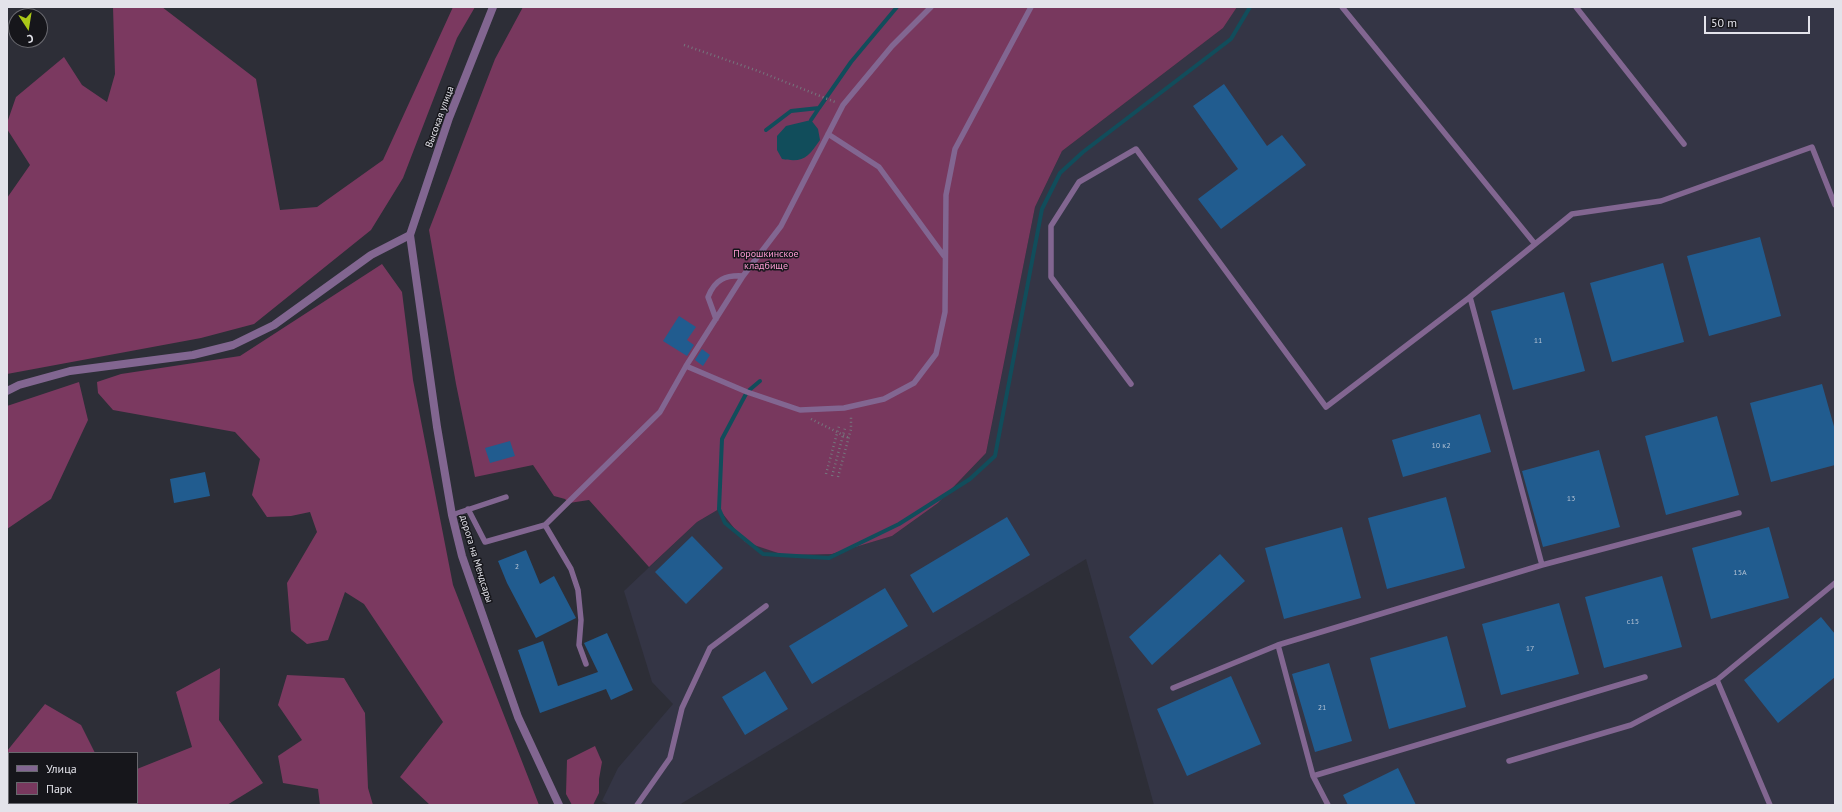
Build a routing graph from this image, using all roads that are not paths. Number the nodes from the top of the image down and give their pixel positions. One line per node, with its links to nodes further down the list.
1 (493, 7): 9 (street, Высокая улица)
2 (931, 7): 6 (lane)
3 (1031, 7): 11 (lane)
4 (1342, 7): 10 (lane)
5 (1576, 7): 7 (lane)
6 (828, 134): 11 (lane); 12 (lane)
7 (1684, 144)
8 (1835, 205): 10 (lane)
9 (410, 236): 17 (street); 21 (street, дорога на Мендсары)
10 (1535, 244): 13 (lane)
11 (944, 256): 15 (lane)
12 (743, 276): 14 (lane); 14 (lane)
13 (1470, 297): 16 (lane); 23 (lane)
14 (716, 319): 15 (lane)
15 (686, 366): 22 (lane)
16 (1131, 384)
17 (7, 391)
18 (506, 497): 19 (lane)
19 (468, 509): 21 (lane); 22 (lane)
20 (1739, 513): 23 (lane)
21 (452, 515): 33 (street, дорога на Мендсары)
22 (545, 525): 27 (lane)
23 (1542, 565): 26 (lane)
24 (1835, 582): 29 (lane)
25 (766, 606): 34 (lane)
26 (1278, 645): 30 (lane); 32 (lane)
27 (586, 664)
28 (1645, 677): 32 (lane)
29 (1717, 680): 31 (lane); 36 (lane)
30 (1173, 688)
31 (1509, 761)
32 (1313, 776): 35 (lane)
33 (559, 805)
34 (637, 805)
35 (1328, 805)
36 (1770, 805)

